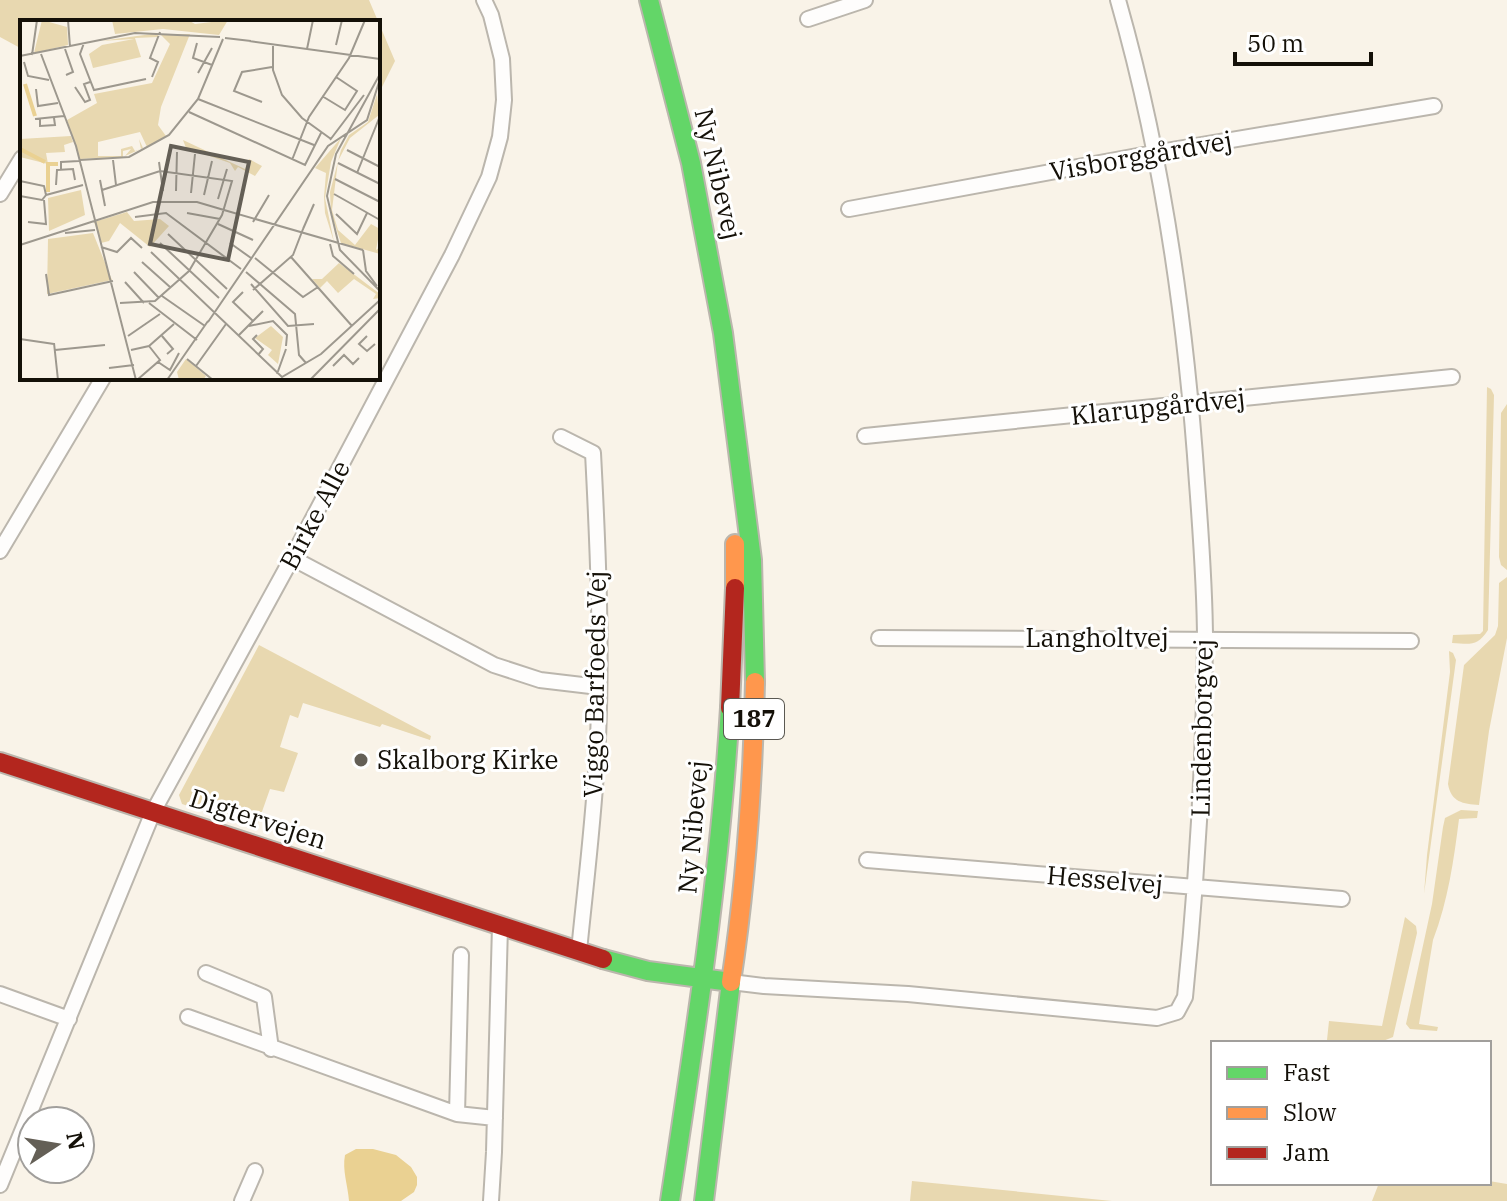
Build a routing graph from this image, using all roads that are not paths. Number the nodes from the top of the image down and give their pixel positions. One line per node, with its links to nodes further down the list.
1 (484, 0): 18 (street, Birke Alle)
2 (649, 0): 16 (main road, Ny Nibevej / 187)
3 (865, 0): 5 (street)
4 (1118, 0): 7 (street, Lindenborgvej)
5 (808, 19)
6 (1434, 106): 7 (street, Visborggårdvej)
7 (1154, 153): 10 (street, Visborggårdvej); 13 (street, Lindenborgvej)
8 (20, 161): 9 (street)
9 (0, 194)
10 (849, 209)
11 (1452, 377): 13 (street, Klarupgårdvej)
12 (102, 380): 17 (street)
13 (1192, 404): 14 (street, Klarupgårdvej); 20 (street, Lindenborgvej)
14 (865, 436)
15 (561, 437): 22 (street, Viggo Barfoeds Vej)
16 (737, 456): 32 (main road, Ny Nibevej / 187); 33 (main road, Ny Nibevej / 187)
17 (0, 551)
18 (292, 558): 22 (street); 24 (street, Birke Alle)
19 (879, 638): 20 (street, Langholtvej)
20 (1205, 639): 21 (street, Langholtvej); 26 (street, Lindenborgvej)
21 (1411, 641)
22 (599, 687): 29 (street, Viggo Barfoeds Vej)
23 (0, 762): 24 (main road, Digtervejen)
24 (153, 812): 28 (main road, Digtervejen); 36 (street, Birke Alle)
25 (867, 860): 26 (street, Hesselvej)
26 (1196, 888): 27 (street, Hesselvej); 33 (street, Lindenborgvej)
27 (1342, 899)
28 (500, 926): 29 (main road, Digtervejen); 39 (street)
29 (579, 951): 32 (main road, Digtervejen)
30 (461, 955): 38 (street)
31 (206, 973): 37 (street)
32 (702, 978): 33 (main road, Digtervejen); 44 (main road, Ny Nibevej / 187)
33 (731, 982): 45 (main road, Ny Nibevej / 187)
34 (0, 994): 36 (street)
35 (188, 1017): 37 (street)
36 (69, 1019): 41 (street, Birke Alle)
37 (271, 1049): 38 (street)
38 (457, 1114): 39 (street)
39 (495, 1118): 43 (street)
40 (255, 1171): 42 (street)
41 (0, 1185)
42 (242, 1201)
43 (491, 1201)
44 (670, 1201)
45 (704, 1201)

